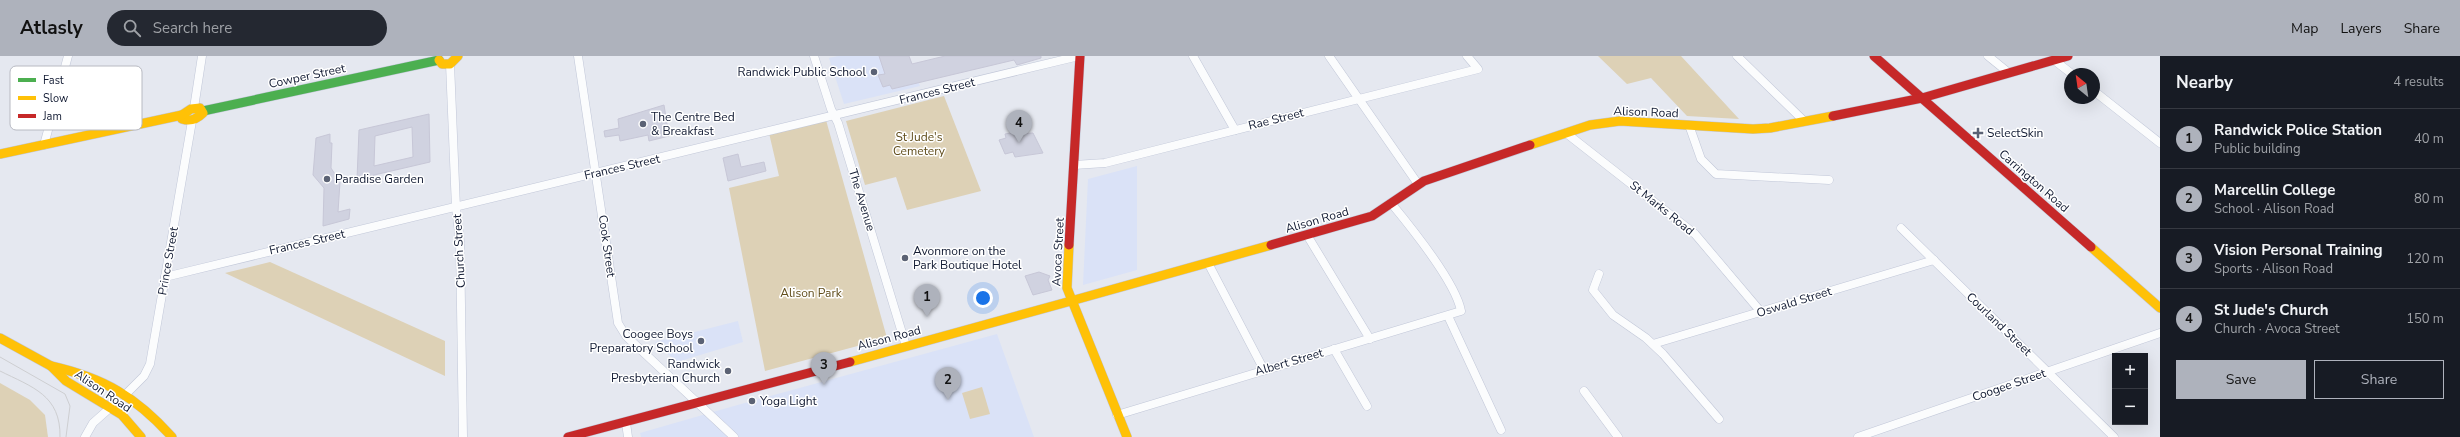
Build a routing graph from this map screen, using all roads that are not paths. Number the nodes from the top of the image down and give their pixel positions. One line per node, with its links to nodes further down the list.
1 (68, 56): 17 (street)
2 (202, 56): 23 (street)
3 (459, 56): 16 (main road)
4 (578, 56): 39 (street, Cook Street)
5 (814, 56): 26 (street, The Avenue)
6 (1079, 56): 26 (street, Frances Street); 38 (main road, Avoca Street)
7 (1193, 56): 33 (street)
8 (1329, 56): 22 (street)
9 (1467, 56): 22 (street, Rae Street)
10 (1737, 56): 28 (street)
11 (1874, 56): 21 (main road, Carrington Road)
12 (1988, 56): 19 (street)
13 (2068, 56): 15 (main road, Alison Road)
14 (440, 58): 16 (main road); 24 (main road, Cowper Street)
15 (2054, 60): 18 (street); 19 (main road, Alison Road)
16 (450, 64): 43 (street, Church Street)
17 (65, 66)
18 (2064, 68)
19 (2009, 73): 21 (main road, Alison Road)
20 (2100, 96): 35 (street)
21 (1922, 98): 28 (main road, Alison Road); 51 (main road, Carrington Road)
22 (1359, 99): 33 (street, Rae Street); 41 (street)
23 (194, 108): 24 (main road); 25 (main road)
24 (203, 111): 27 (main road)
25 (182, 115): 27 (main road); 29 (main road)
26 (835, 116): 39 (street, Frances Street); 58 (street, The Avenue)
27 (192, 121): 49 (street, Prince Street)
28 (1804, 121): 30 (main road, Alison Road)
29 (142, 124)
30 (1689, 125): 34 (main road, Alison Road); 40 (street)
31 (48, 130): 36 (street)
32 (113, 130): 36 (main road)
33 (1235, 130): 38 (street, Rae Street)
34 (1566, 133): 41 (main road, Alison Road); 52 (street, St Marks Road)
35 (2160, 143)
36 (44, 145): 37 (main road)
37 (0, 154)
38 (1074, 165): 50 (main road, Avoca Street)
39 (596, 172): 43 (street, Frances Street); 65 (street, Cook Street)
40 (1829, 180)
41 (1418, 184): 42 (main road, Alison Road)
42 (1391, 203): 45 (main road, Alison Road); 53 (street, Albert Street)
43 (456, 208): 49 (street, Frances Street); 75 (street, Church Street)
44 (1901, 228): 46 (street, Courland Street)
45 (1307, 235): 47 (main road, Alison Road); 56 (street)
46 (1934, 260): 52 (street, Oswald Street); 62 (street, Courland Street)
47 (1208, 263): 50 (main road, Alison Road); 61 (street)
48 (1599, 274): 57 (street)
49 (165, 277): 64 (street, Prince Street)
50 (1071, 301): 58 (main road, Alison Road); 68 (main road, Avoca Street)
51 (2160, 308)
52 (1761, 312): 57 (street, Oswald Street)
53 (1448, 316): 56 (street, Albert Street); 71 (street)
54 (2160, 333): 62 (street, Coogee Street)
55 (0, 338): 60 (main road, Alison Road)
56 (1370, 339): 59 (street, Albert Street)
57 (1653, 344): 69 (street)
58 (906, 346): 65 (main road, Alison Road)
59 (1334, 349): 61 (street, Albert Street); 66 (street)
60 (51, 366): 64 (main road, Alison Road); 67 (main road, Alison Road)
61 (1264, 370): 68 (street, Albert Street)
62 (2048, 371): 81 (street, Coogee Street); 82 (street, Courland Street)
63 (1584, 391): 80 (street)
64 (127, 393): 67 (main road); 74 (main road, Alison Road)
65 (699, 404): 70 (main road, Alison Road); 78 (street, Cook Street)
66 (1367, 406)
67 (111, 407): 72 (street); 73 (main road, Alison Road)
68 (1117, 415): 79 (main road, Avoca Street)
69 (1719, 419)
70 (626, 422): 76 (main road, Alison Road); 77 (street)
71 (1501, 430)
72 (85, 437)
73 (141, 437)
74 (172, 437)
75 (463, 437)
76 (568, 437)
77 (628, 437)
78 (734, 437)
79 (1127, 437)
80 (1618, 437)
81 (1858, 437)
82 (2114, 437)

